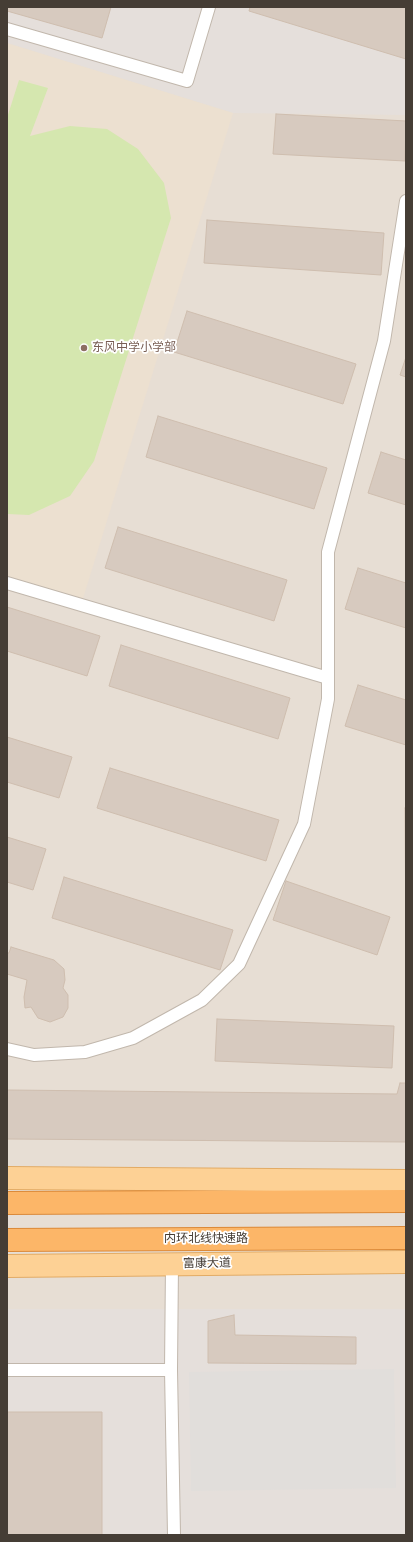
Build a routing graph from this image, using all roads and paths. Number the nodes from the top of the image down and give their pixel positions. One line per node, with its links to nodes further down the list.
1 (209, 7): 2 (lane)
2 (7, 29)
3 (406, 201): 5 (lane)
4 (7, 583): 5 (lane)
5 (328, 678): 6 (lane)
6 (7, 1049)
7 (7, 1178): 8 (main road)
8 (406, 1181)
9 (406, 1201): 10 (highway)
10 (7, 1202)
11 (406, 1238): 12 (highway, 内环北线快速路)
12 (7, 1240)
13 (406, 1262): 14 (main road, 富康大道)
14 (172, 1264): 15 (main road, 富康大道); 17 (lane)
15 (7, 1266)
16 (7, 1370): 17 (lane)
17 (171, 1370): 18 (lane)
18 (174, 1535)

